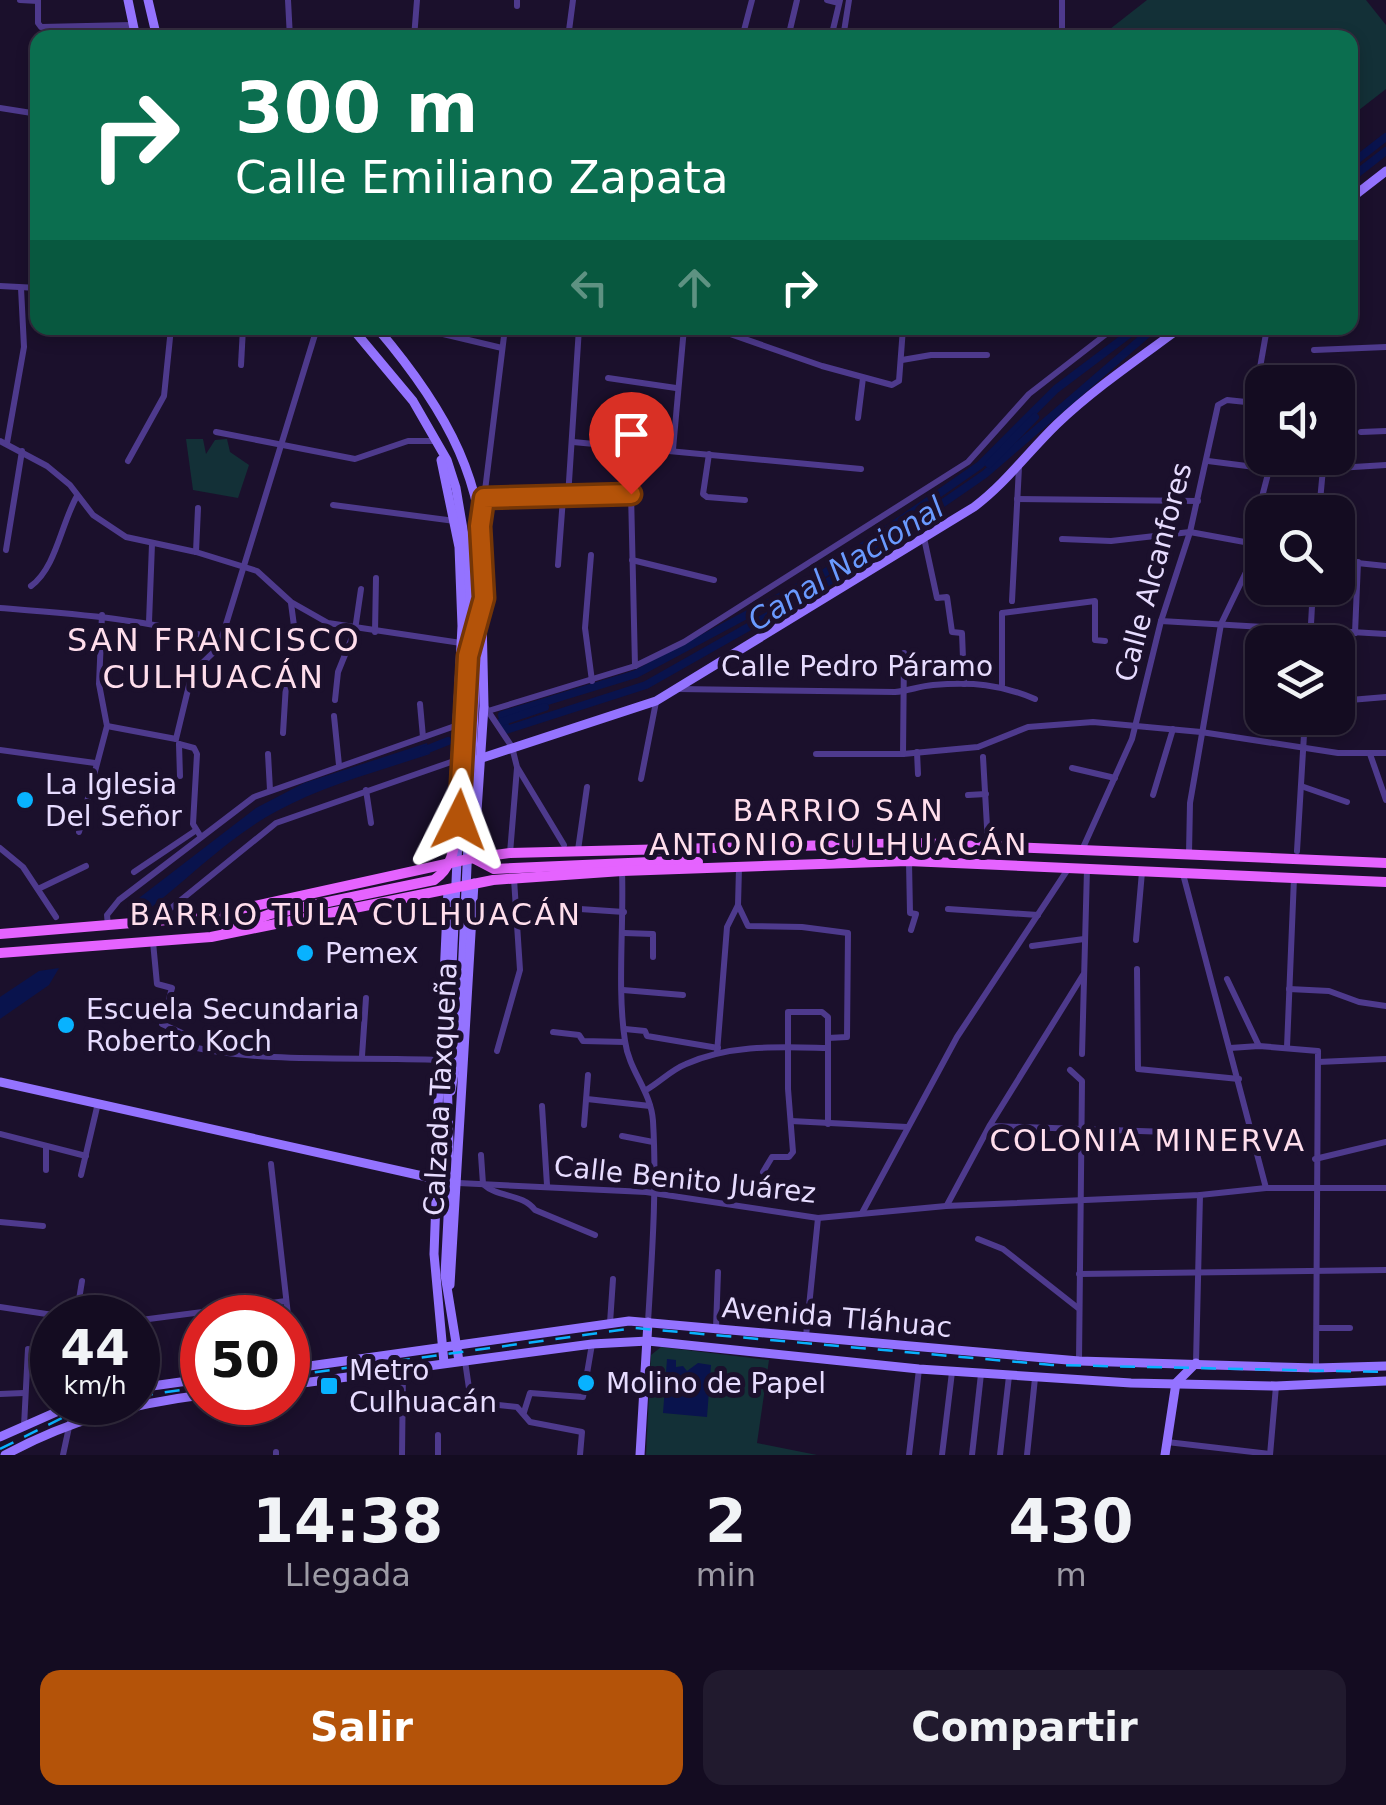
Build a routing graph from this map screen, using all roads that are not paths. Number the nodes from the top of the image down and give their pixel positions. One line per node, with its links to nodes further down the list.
1 (20, 0): 2 (street)
2 (38, 0): 14 (street)
3 (128, 0): 14 (main road)
4 (148, 0): 16 (main road)
5 (288, 0): 17 (street)
6 (417, 0): 18 (street)
7 (573, 0): 19 (street)
8 (752, 0): 20 (street)
9 (797, 0): 21 (street)
10 (827, 0): 13 (street)
11 (850, 0): 23 (street)
12 (1062, 0): 24 (street)
13 (840, 2): 22 (street)
14 (132, 25): 15 (main road)
15 (134, 30)
16 (155, 30)
17 (290, 30)
18 (415, 30)
19 (569, 30)
20 (744, 30)
21 (790, 30)
22 (833, 30)
23 (844, 30)
24 (1062, 30)
25 (0, 108): 26 (street)
26 (30, 113)
27 (1386, 171): 28 (main road)
28 (1358, 193)
29 (0, 286): 30 (street)
30 (21, 288): 31 (street); 66 (street)
31 (30, 288)
32 (169, 335): 74 (street)
33 (243, 335): 57 (street)
34 (315, 335): 69 (street)
35 (358, 335): 49 (main road, Calzada Taxqueña)
36 (377, 335): 49 (main road)
37 (384, 335): 51 (main road, Calzada Taxqueña)
38 (448, 335): 48 (street)
39 (470, 335): 48 (street)
40 (505, 335): 52 (street)
41 (579, 335): 67 (street)
42 (683, 335): 60 (street)
43 (734, 335): 59 (street)
44 (903, 335): 56 (street)
45 (1105, 335): 128 (street)
46 (1170, 335): 77 (main road)
47 (1266, 335): 75 (street, Calle Alcanfores)
48 (469, 340): 52 (street)
49 (363, 342): 55 (main road, Calzada Taxqueña)
50 (1386, 347): 53 (street)
51 (394, 348): 55 (main road); 91 (main road, Calzada Taxqueña)
52 (502, 348): 84 (street)
53 (1314, 350)
54 (987, 355): 56 (street)
55 (379, 360): 65 (main road, Calzada Taxqueña)
56 (902, 360): 59 (street)
57 (241, 365)
58 (608, 378): 60 (street)
59 (863, 378): 61 (street)
60 (676, 388): 70 (street)
61 (858, 418)
62 (1386, 431): 64 (street)
63 (216, 432): 69 (street)
64 (1361, 432)
65 (435, 441): 69 (street); 72 (main road, Calzada Taxqueña)
66 (4, 442): 71 (street)
67 (573, 442): 68 (street); 83 (street)
68 (634, 445): 70 (street); 81 (street)
69 (280, 446): 104 (street)
70 (673, 449): 73 (street)
71 (22, 452): 82 (street); 97 (street)
72 (441, 452): 90 (main road, Calzada Taxqueña); 186 (main road, Calzada Taxqueña)
73 (710, 454): 80 (street); 86 (street)
74 (128, 461)
75 (1208, 461): 78 (street); 87 (street, Calle Alcanfores)
76 (1386, 465): 79 (street)
77 (1019, 466): 85 (street); 93 (main road)
78 (1245, 466)
79 (1355, 467)
80 (860, 469)
81 (631, 494): 83 (street); 100 (street)
82 (77, 496): 96 (street); 109 (street)
83 (566, 497): 84 (street); 103 (street)
84 (484, 498): 91 (street)
85 (1017, 499): 87 (street); 111 (street)
86 (745, 500)
87 (1198, 501): 92 (street, Calle Alcanfores)
88 (333, 505): 90 (street)
89 (198, 508): 98 (street)
90 (456, 522): 126 (main road, Calzada Taxqueña)
91 (480, 526): 114 (main road, Calzada Taxqueña)
92 (1190, 532): 94 (street); 95 (street); 116 (street, Calle Alcanfores)
93 (924, 538): 130 (street); 132 (main road)
94 (1062, 539)
95 (1245, 542)
96 (152, 544): 98 (street); 117 (street)
97 (6, 550)
98 (196, 552): 104 (street)
99 (591, 555): 129 (street)
100 (632, 560): 108 (street); 128 (street)
101 (1355, 562): 102 (street)
102 (1358, 562): 105 (street); 122 (street)
103 (558, 564)
104 (242, 566): 112 (street); 124 (street)
105 (1386, 566)
106 (1245, 574): 118 (street)
107 (376, 578): 121 (street)
108 (714, 580)
109 (31, 586)
110 (362, 590): 120 (street)
111 (1012, 601)
112 (291, 602): 120 (street); 147 (street)
113 (0, 608): 115 (street)
114 (482, 609): 140 (main road, Calzada Taxqueña); 180 (main road, Calzada Taxqueña)
115 (102, 615): 117 (street); 142 (street)
116 (1161, 621): 118 (street); 144 (street, Calle Alcanfores)
117 (149, 622): 124 (street)
118 (1220, 624): 119 (street); 146 (street)
119 (1245, 625)
120 (355, 630): 121 (street); 136 (street)
121 (375, 632): 126 (street)
122 (1355, 633): 123 (street)
123 (1386, 634)
124 (220, 640): 150 (street)
125 (1105, 641): 131 (street)
126 (462, 644): 143 (main road, Calzada Taxqueña)
127 (904, 653): 133 (street)
128 (635, 666): 129 (street)
129 (592, 681): 140 (street)
130 (964, 684): 131 (street, Calle Pedro Páramo); 133 (street, Calle Pedro Páramo)
131 (1002, 686): 135 (street, Calle Pedro Páramo)
132 (678, 689): 133 (street, Calle Pedro Páramo); 138 (main road)
133 (903, 692): 158 (street)
134 (1386, 697): 137 (street)
135 (1035, 699)
136 (335, 700)
137 (1355, 700)
138 (656, 701): 151 (main road); 170 (street)
139 (420, 704): 149 (street)
140 (486, 708): 151 (street); 161 (main road, Calzada Taxqueña)
141 (334, 716): 164 (street)
142 (107, 726): 150 (street); 163 (street)
143 (455, 726): 149 (street); 162 (main road, Calzada Taxqueña)
144 (1135, 726): 145 (street); 154 (street); 169 (street, Calle Alcanfores)
145 (1173, 729): 146 (street); 177 (street)
146 (1201, 732): 152 (street); 194 (street)
147 (283, 733)
148 (1305, 735): 152 (street)
149 (423, 738): 164 (street)
150 (178, 742): 168 (street); 185 (street)
151 (512, 747): 161 (main road); 165 (street)
152 (1304, 748): 159 (street); 171 (street)
153 (0, 750): 163 (street)
154 (917, 752): 158 (street); 167 (street)
155 (1386, 753): 159 (street)
156 (268, 754): 173 (street)
157 (816, 754): 158 (street)
158 (903, 754)
159 (1370, 754): 178 (street)
160 (983, 757): 175 (street)
161 (480, 759): 183 (main road, Calzada Taxqueña)
162 (454, 761): 174 (street); 182 (main road, Calzada Taxqueña)
163 (95, 763): 184 (street)
164 (339, 766): 173 (street)
165 (518, 767): 188 (street); 192 (street)
166 (1072, 768): 169 (street)
167 (918, 774)
168 (180, 776)
169 (1116, 778): 191 (street, Calle Alcanfores)
170 (641, 779)
171 (1301, 786): 179 (street); 193 (street)
172 (587, 787): 190 (street)
173 (270, 790): 185 (street)
174 (366, 790): 181 (street); 222 (street)
175 (986, 794): 176 (street); 187 (street)
176 (968, 795)
177 (1153, 795)
178 (1386, 800)
179 (1347, 802)
180 (460, 809): 227 (main road); 313 (main road, Calzada Taxqueña)
181 (370, 822)
182 (452, 823): 183 (main road); 198 (main road, Calzada Taxqueña)
183 (476, 826): 195 (main road, Calzada Taxqueña)
184 (79, 832)
185 (198, 834): 205 (street); 223 (street)
186 (467, 840): 200 (main road); 279 (main road, Calzada Taxqueña)
187 (988, 844): 190 (main road); 191 (main road)
188 (564, 845)
189 (0, 848): 212 (street)
190 (578, 850): 192 (main road)
191 (1081, 851): 194 (main road)
192 (510, 853): 195 (main road)
193 (1297, 854): 194 (main road); 197 (main road)
194 (1189, 855)
195 (473, 858): 198 (main road)
196 (908, 860): 201 (main road); 202 (main road); 224 (street)
197 (1386, 862)
198 (449, 864): 222 (main road)
199 (86, 866): 212 (street)
200 (724, 866): 201 (main road); 204 (main road)
201 (739, 866): 214 (street)
202 (1068, 869): 203 (main road); 218 (street)
203 (1087, 869): 206 (main road); 228 (street)
204 (622, 871): 208 (main road); 217 (street)
205 (134, 872)
206 (1142, 872): 207 (main road); 229 (street)
207 (1183, 874): 209 (main road); 250 (street)
208 (514, 878): 211 (main road); 252 (street)
209 (1294, 878): 210 (main road); 237 (street)
210 (1386, 882)
211 (474, 883): 213 (main road); 220 (main road, Calzada Taxqueña)
212 (38, 889): 219 (street)
213 (448, 889): 221 (main road, Calzada Taxqueña); 227 (main road)
214 (738, 904): 244 (street); 251 (street)
215 (580, 910): 217 (street)
216 (948, 910): 218 (street)
217 (624, 912): 225 (street)
218 (1038, 915): 271 (street)
219 (56, 917)
220 (472, 919): 221 (main road); 288 (main road, Calzada Taxqueña)
221 (446, 921): 256 (main road, Calzada Taxqueña)
222 (154, 922): 223 (main road)
223 (110, 923): 226 (main road)
224 (911, 930)
225 (624, 933): 233 (street); 238 (street)
226 (0, 934)
227 (212, 937): 230 (main road)
228 (1084, 939): 231 (street); 235 (street)
229 (1136, 940)
230 (152, 942): 232 (main road); 254 (street)
231 (1032, 946)
232 (0, 953)
233 (653, 957)
234 (1137, 969): 260 (street)
235 (1083, 976): 253 (street); 270 (street)
236 (1227, 979): 246 (street)
237 (1289, 989): 241 (street); 248 (street)
238 (623, 990): 239 (street); 242 (street)
239 (683, 995)
240 (366, 998): 254 (street)
241 (1386, 1006)
242 (624, 1029): 245 (street); 251 (street)
243 (553, 1032): 245 (street)
244 (828, 1038): 247 (street); 249 (street)
245 (625, 1042): 262 (street)
246 (1259, 1046): 248 (street); 250 (street)
247 (786, 1047): 249 (street); 251 (street); 267 (street)
248 (1287, 1047): 257 (street)
249 (828, 1048): 268 (street)
250 (1230, 1048): 260 (street)
251 (718, 1050): 262 (street)
252 (497, 1052)
253 (1082, 1054)
254 (362, 1056): 256 (street)
255 (1386, 1059): 257 (street)
256 (440, 1060): 279 (main road, Calzada Taxqueña)
257 (1318, 1062): 282 (street)
258 (1070, 1070): 272 (street)
259 (588, 1075): 263 (street)
260 (1239, 1078): 274 (street)
261 (0, 1082): 264 (main road)
262 (646, 1090): 266 (street)
263 (587, 1098): 266 (street); 269 (street)
264 (98, 1102): 281 (street); 287 (main road)
265 (542, 1106): 290 (street)
266 (651, 1106): 276 (street)
267 (791, 1121): 268 (street); 285 (street)
268 (828, 1124): 271 (street)
269 (584, 1125)
270 (990, 1126): 272 (street); 297 (street)
271 (907, 1127): 298 (street)
272 (1082, 1127): 274 (street); 296 (street)
273 (0, 1134): 278 (street)
274 (1255, 1135): 292 (street)
275 (622, 1136): 276 (street)
276 (653, 1142): 294 (street)
277 (1386, 1142): 282 (street)
278 (46, 1146): 281 (street); 284 (street)
279 (438, 1152): 287 (main road, Calzada Taxqueña)
280 (482, 1155): 289 (street)
281 (86, 1156): 286 (street)
282 (1315, 1159): 291 (street)
283 (271, 1164): 312 (street)
284 (46, 1170)
285 (764, 1172)
286 (81, 1174)
287 (436, 1179): 326 (main road, Calzada Taxqueña)
288 (458, 1183): 289 (street, Calle Benito Juárez); 313 (main road, Calzada Taxqueña)
289 (483, 1184): 290 (street, Calle Benito Juárez); 302 (street)
290 (546, 1185): 294 (street, Calle Benito Juárez)
291 (1316, 1186): 292 (street, Calle Benito Juárez); 293 (street, Calle Benito Juárez); 304 (street)
292 (1266, 1188): 295 (street, Calle Benito Juárez)
293 (1386, 1188)
294 (654, 1193): 299 (street, Calle Benito Juárez); 317 (street)
295 (1200, 1195): 296 (street, Calle Benito Juárez); 308 (street)
296 (1080, 1199): 297 (street, Calle Benito Juárez); 307 (street)
297 (946, 1206): 298 (street, Calle Benito Juárez)
298 (862, 1214): 299 (street, Calle Benito Juárez)
299 (818, 1218): 322 (street)
300 (0, 1222): 301 (street)
301 (43, 1226)
302 (595, 1235)
303 (978, 1239): 315 (street)
304 (1317, 1270): 305 (street); 308 (street); 320 (street)
305 (1386, 1270)
306 (718, 1272): 319 (street)
307 (1080, 1274): 308 (street); 315 (street)
308 (1199, 1274): 332 (street)
309 (614, 1279): 318 (street)
310 (82, 1281): 311 (street)
311 (79, 1295)
312 (285, 1295)
313 (450, 1298): 325 (main road, Calzada Taxqueña)
314 (0, 1307): 316 (street)
315 (1079, 1309): 329 (street)
316 (30, 1311)
317 (648, 1322): 318 (main road, Avenida Tláhuac); 319 (main road, Avenida Tláhuac); 323 (main road)
318 (610, 1323): 325 (main road, Avenida Tláhuac)
319 (716, 1328): 322 (main road, Avenida Tláhuac)
320 (1317, 1328): 321 (street); 335 (street)
321 (1350, 1328)
322 (806, 1339): 329 (main road, Avenida Tláhuac)
323 (648, 1341): 324 (main road, Avenida Tláhuac); 337 (main road, Avenida Tláhuac); 363 (main road)
324 (592, 1344): 328 (main road, Avenida Tláhuac); 349 (street)
325 (457, 1345): 326 (main road, Avenida Tláhuac); 328 (main road, Calzada Taxqueña)
326 (442, 1347): 330 (main road, Calzada Taxqueña); 333 (main road, Avenida Tláhuac)
327 (28, 1349): 347 (street)
328 (462, 1360): 330 (main road, Avenida Tláhuac); 349 (street)
329 (1079, 1360): 331 (main road, Avenida Tláhuac)
330 (444, 1363): 336 (main road, Avenida Tláhuac)
331 (1158, 1363): 332 (main road, Avenida Tláhuac); 344 (main road)
332 (1196, 1363): 335 (main road, Avenida Tláhuac); 345 (main road)
333 (310, 1366)
334 (1386, 1366): 335 (main road, Avenida Tláhuac)
335 (1316, 1368)
336 (403, 1369): 343 (main road, Avenida Tláhuac); 360 (street)
337 (919, 1370): 338 (main road, Avenida Tláhuac); 364 (street)
338 (952, 1372): 339 (main road, Avenida Tláhuac); 365 (street)
339 (981, 1374): 340 (main road, Avenida Tláhuac); 366 (street)
340 (1010, 1376): 341 (main road, Avenida Tláhuac); 367 (street)
341 (1035, 1378): 344 (main road, Avenida Tláhuac); 368 (street)
342 (1386, 1381): 346 (main road, Avenida Tláhuac)
343 (310, 1382)
344 (1158, 1383): 345 (main road, Avenida Tláhuac)
345 (1176, 1383): 346 (main road, Avenida Tláhuac); 356 (main road)
346 (1276, 1386): 357 (street)
347 (24, 1393): 348 (street); 353 (street)
348 (0, 1394)
349 (524, 1412): 362 (street)
350 (30, 1423): 353 (main road)
351 (68, 1425): 358 (main road)
352 (70, 1425): 359 (street)
353 (24, 1426): 355 (main road)
354 (438, 1435): 361 (street)
355 (0, 1437)
356 (1167, 1442): 357 (street); 369 (main road)
357 (1270, 1454)
358 (6, 1455)
359 (64, 1455)
360 (402, 1455)
361 (438, 1455)
362 (580, 1455)
363 (640, 1455)
364 (909, 1455)
365 (942, 1455)
366 (972, 1455)
367 (1000, 1455)
368 (1027, 1455)
369 (1165, 1455)

